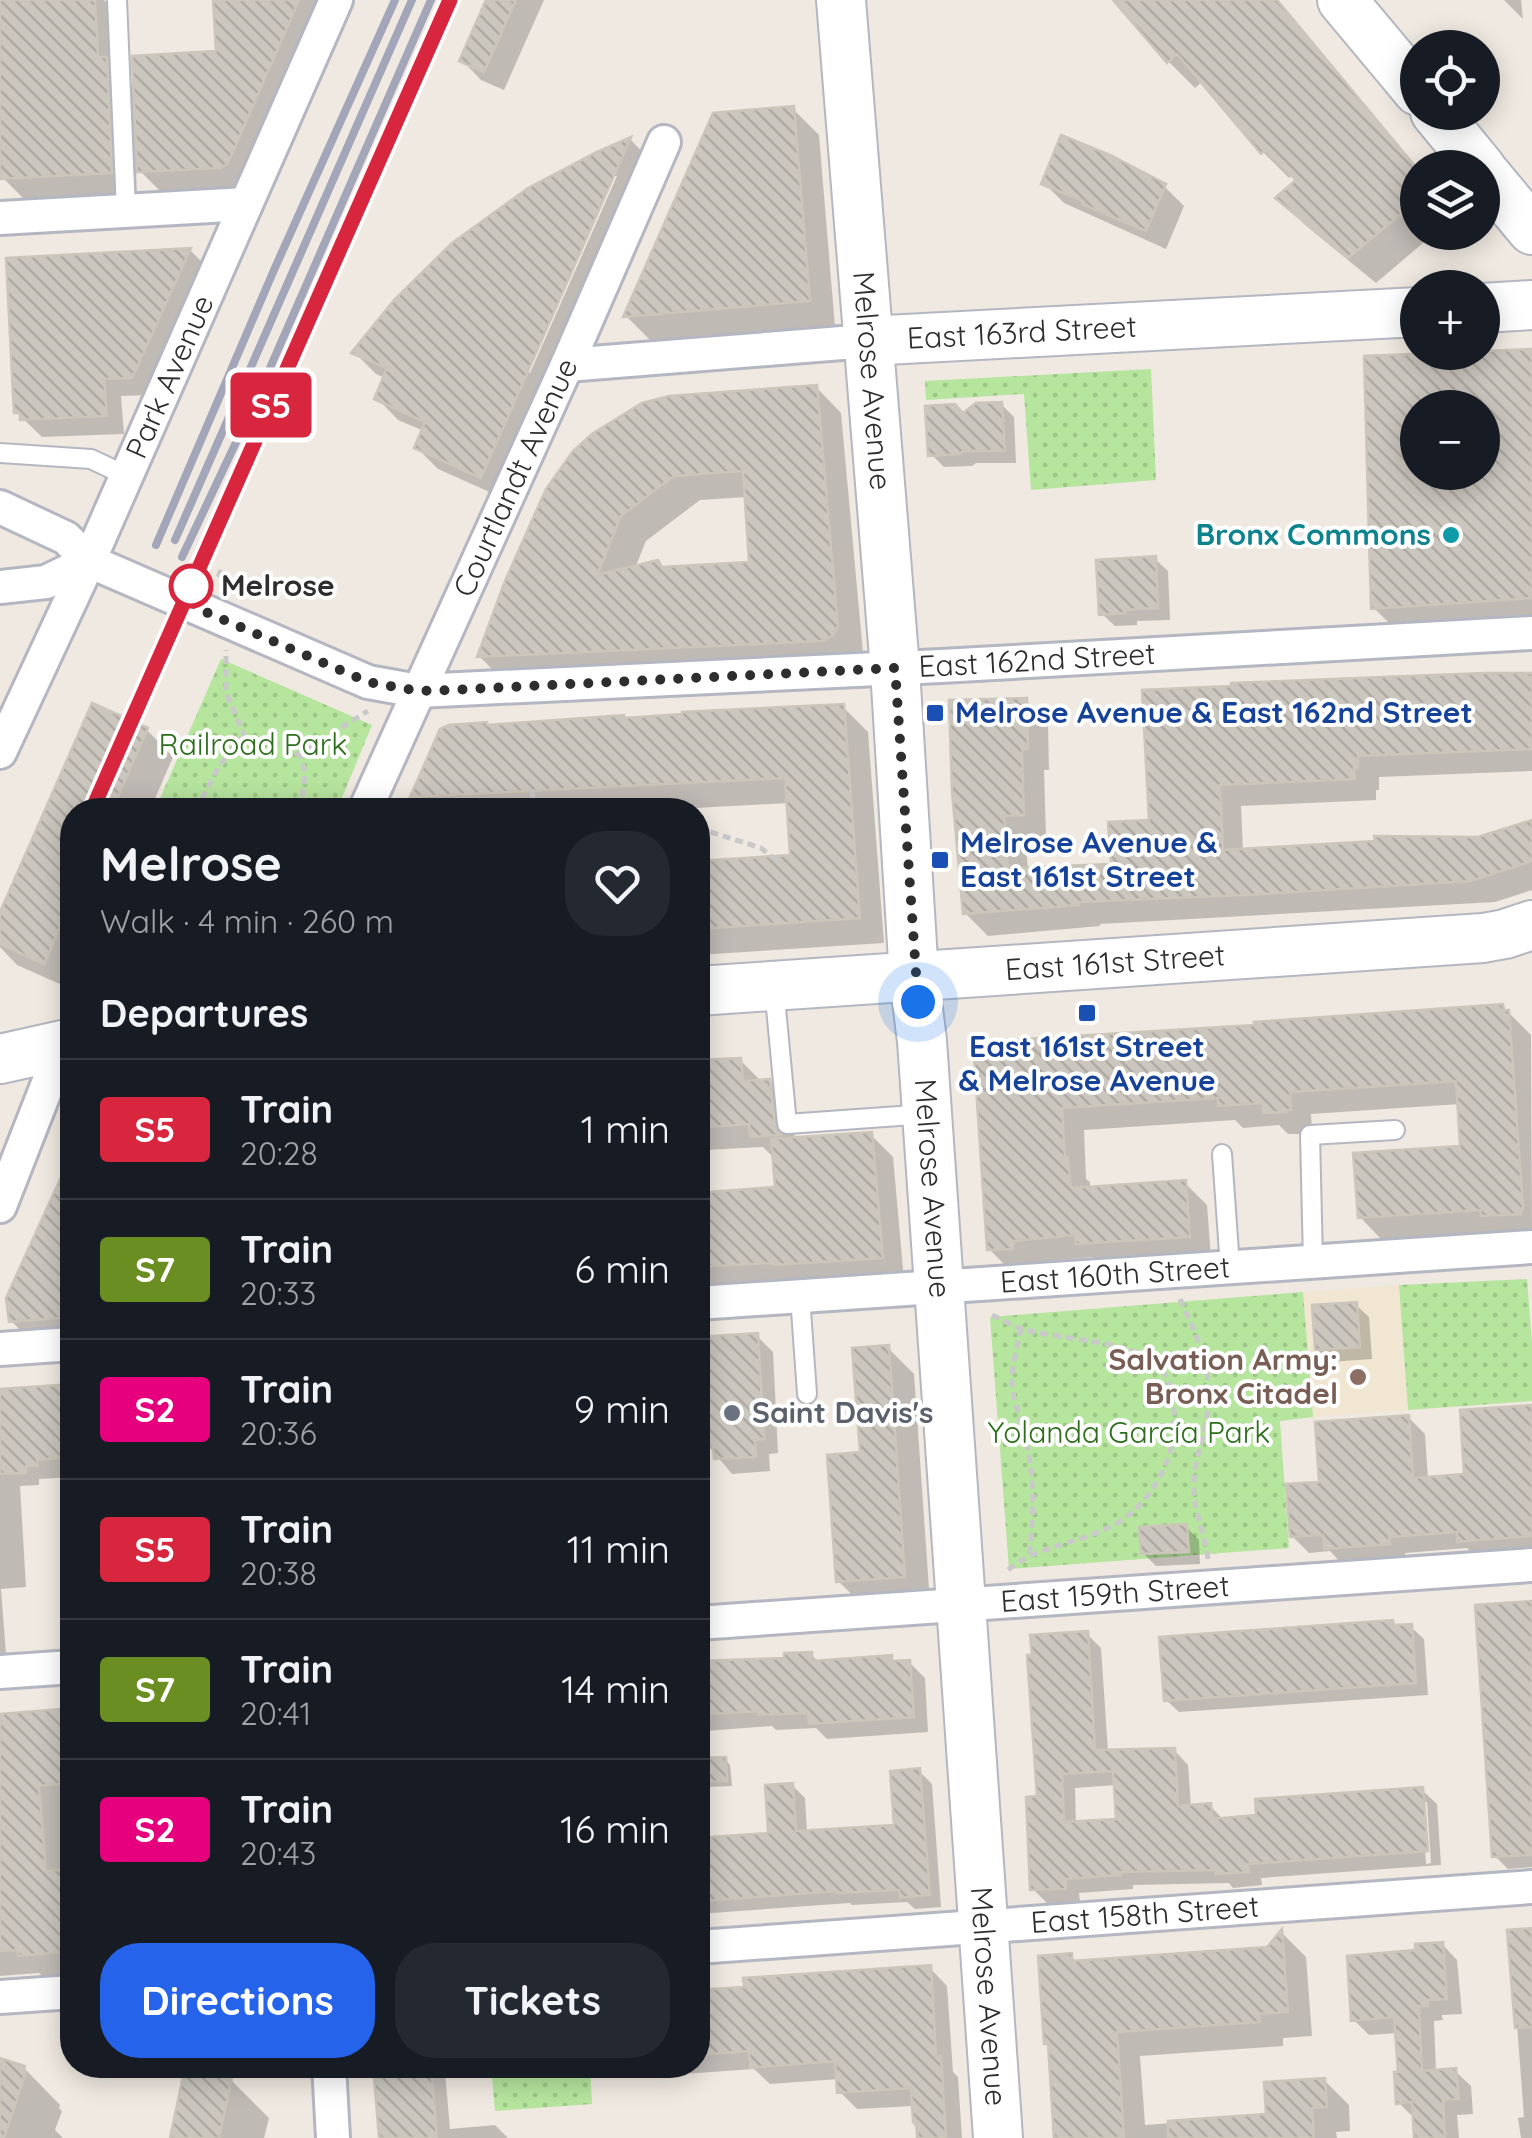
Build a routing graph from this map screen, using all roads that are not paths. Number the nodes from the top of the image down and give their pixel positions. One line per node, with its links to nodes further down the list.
1 (117, 0): 11 (lane)
2 (336, 0): 10 (street, Park Avenue)
3 (841, 0): 17 (main road, Melrose Avenue)
4 (1342, 0): 5 (main road)
5 (1400, 69)
6 (1450, 130): 8 (main road)
7 (664, 142): 18 (street, Courtlandt Avenue)
8 (1466, 150)
9 (1500, 191): 13 (main road)
10 (246, 204): 11 (street); 20 (street, Park Avenue)
11 (126, 210): 12 (street)
12 (0, 218)
13 (1532, 230)
14 (1532, 305): 15 (main road)
15 (1500, 307)
16 (1400, 313): 17 (main road, East 163rd Street)
17 (867, 341): 18 (street, East 163rd Street); 25 (main road, Melrose Avenue)
18 (566, 366): 26 (street, Courtlandt Avenue)
19 (0, 454): 20 (lane)
20 (127, 476): 22 (street, Park Avenue)
21 (0, 506): 22 (street, East 162nd Street)
22 (90, 561): 23 (street); 26 (street, East 162nd Street); 27 (street, Park Avenue)
23 (0, 587)
24 (1532, 633): 25 (street, East 162nd Street)
25 (895, 668): 26 (street, East 162nd Street); 30 (main road, Melrose Avenue)
26 (418, 691): 28 (street, Courtlandt Avenue)
27 (0, 752)
28 (370, 798)
29 (1532, 924): 30 (main road, East 161st Street)
30 (914, 977): 31 (main road, East 161st Street); 36 (main road, Melrose Avenue)
31 (774, 986): 32 (main road, East 161st Street); 36 (lane)
32 (710, 990)
33 (60, 1046): 34 (main road)
34 (0, 1059)
35 (60, 1063): 39 (street)
36 (927, 1114): 43 (main road, Melrose Avenue)
37 (1395, 1130): 41 (lane)
38 (1222, 1154): 42 (lane)
39 (0, 1206)
40 (1532, 1247): 41 (street, East 160th Street)
41 (1313, 1262): 42 (street, East 160th Street)
42 (1230, 1267): 43 (street, East 160th Street)
43 (938, 1286): 44 (street, East 160th Street); 50 (main road, Melrose Avenue)
44 (800, 1296): 45 (street, East 160th Street); 48 (lane)
45 (710, 1302)
46 (60, 1345): 47 (street)
47 (0, 1349)
48 (807, 1394)
49 (1532, 1565): 50 (street, East 159th Street)
50 (960, 1605): 51 (street, East 159th Street); 55 (main road, Melrose Avenue)
51 (710, 1622)
52 (60, 1668): 53 (street)
53 (0, 1672)
54 (1532, 1887): 55 (street, East 158th Street)
55 (983, 1926): 56 (street, East 158th Street); 61 (main road, Melrose Avenue)
56 (710, 1947)
57 (60, 1993): 58 (street)
58 (0, 1998)
59 (329, 2078): 60 (street)
60 (333, 2138)
61 (998, 2138)

